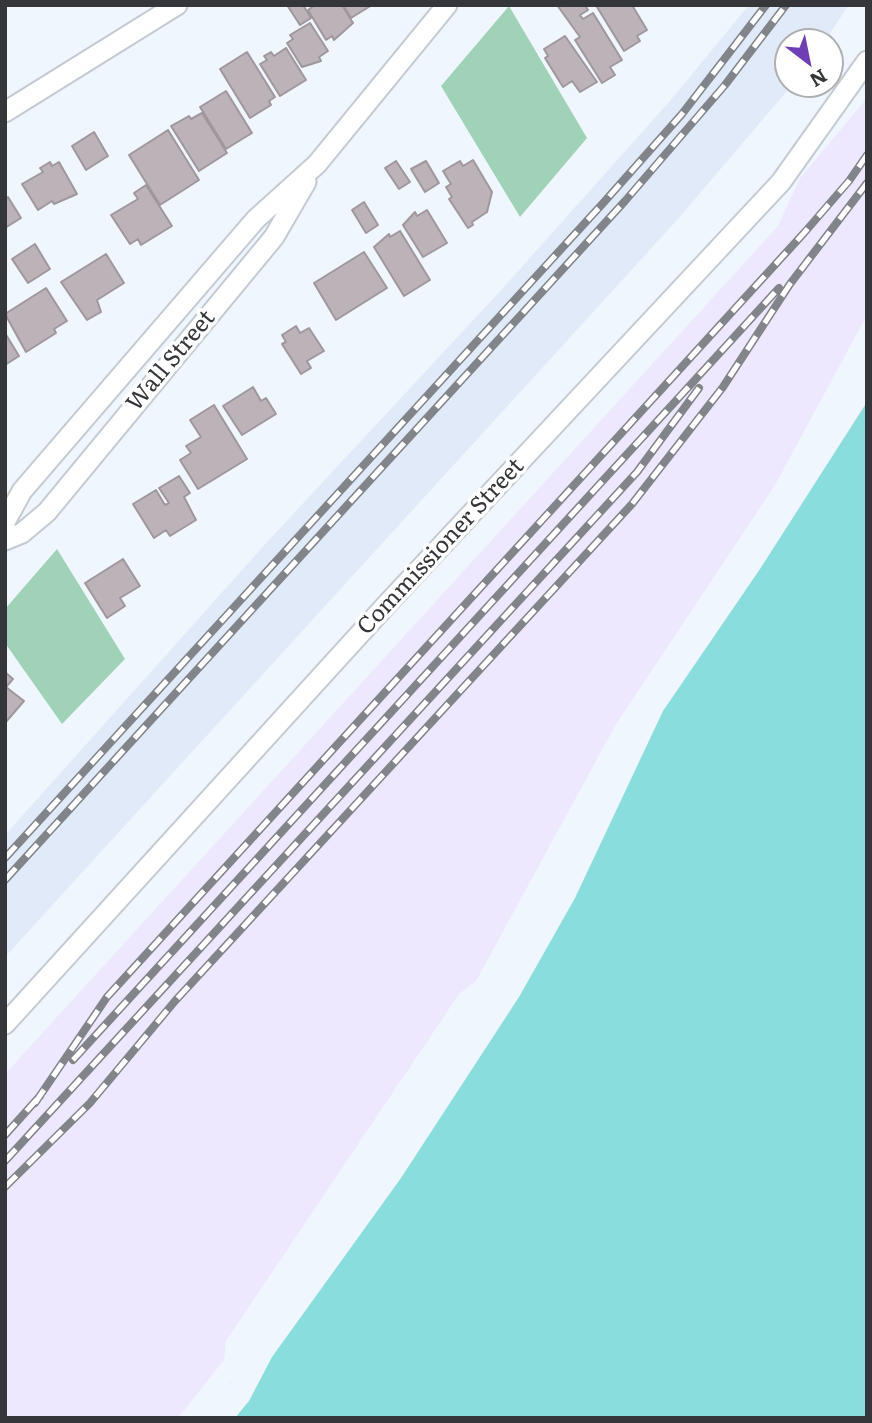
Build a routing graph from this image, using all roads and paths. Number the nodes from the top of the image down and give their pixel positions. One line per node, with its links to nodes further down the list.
1 (177, 5): 4 (street)
2 (447, 5): 5 (street, Wall Street)
3 (867, 61): 8 (street, Commissioner Street)
4 (5, 112)
5 (317, 164): 6 (street, Wall Street); 7 (street, Wall Street)
6 (5, 522)
7 (5, 540)
8 (5, 1024)

